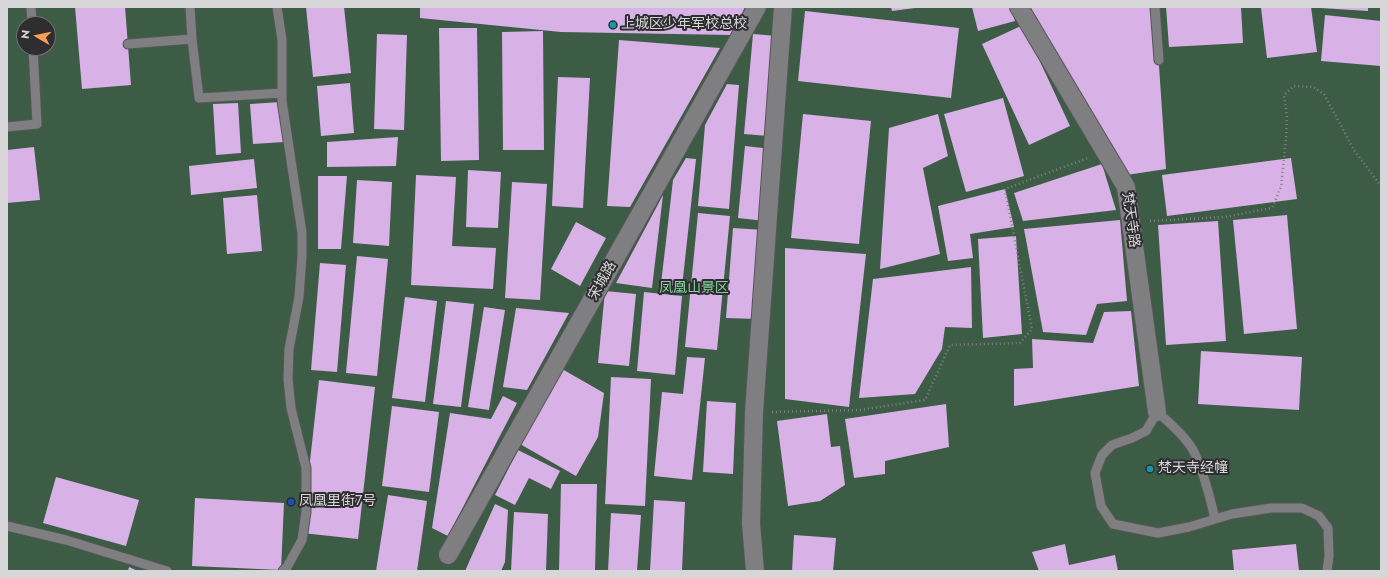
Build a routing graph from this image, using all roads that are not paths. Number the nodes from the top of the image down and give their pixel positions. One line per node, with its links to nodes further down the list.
1 (190, 7): 7 (lane)
2 (277, 7): 11 (lane)
3 (757, 7): 16 (street, 宋城路)
4 (783, 7): 19 (street)
5 (1019, 7): 13 (street, 梵天寺路)
6 (1155, 7): 10 (lane)
7 (192, 39): 8 (lane); 11 (lane)
8 (128, 44)
9 (33, 56): 12 (lane)
10 (1159, 60)
11 (282, 93): 18 (lane)
12 (7, 127)
13 (1157, 412): 14 (lane); 14 (lane)
14 (1215, 519): 20 (lane)
15 (7, 526): 17 (lane)
16 (448, 555)
17 (167, 571)
18 (283, 571)
19 (756, 571)
20 (1327, 571)

